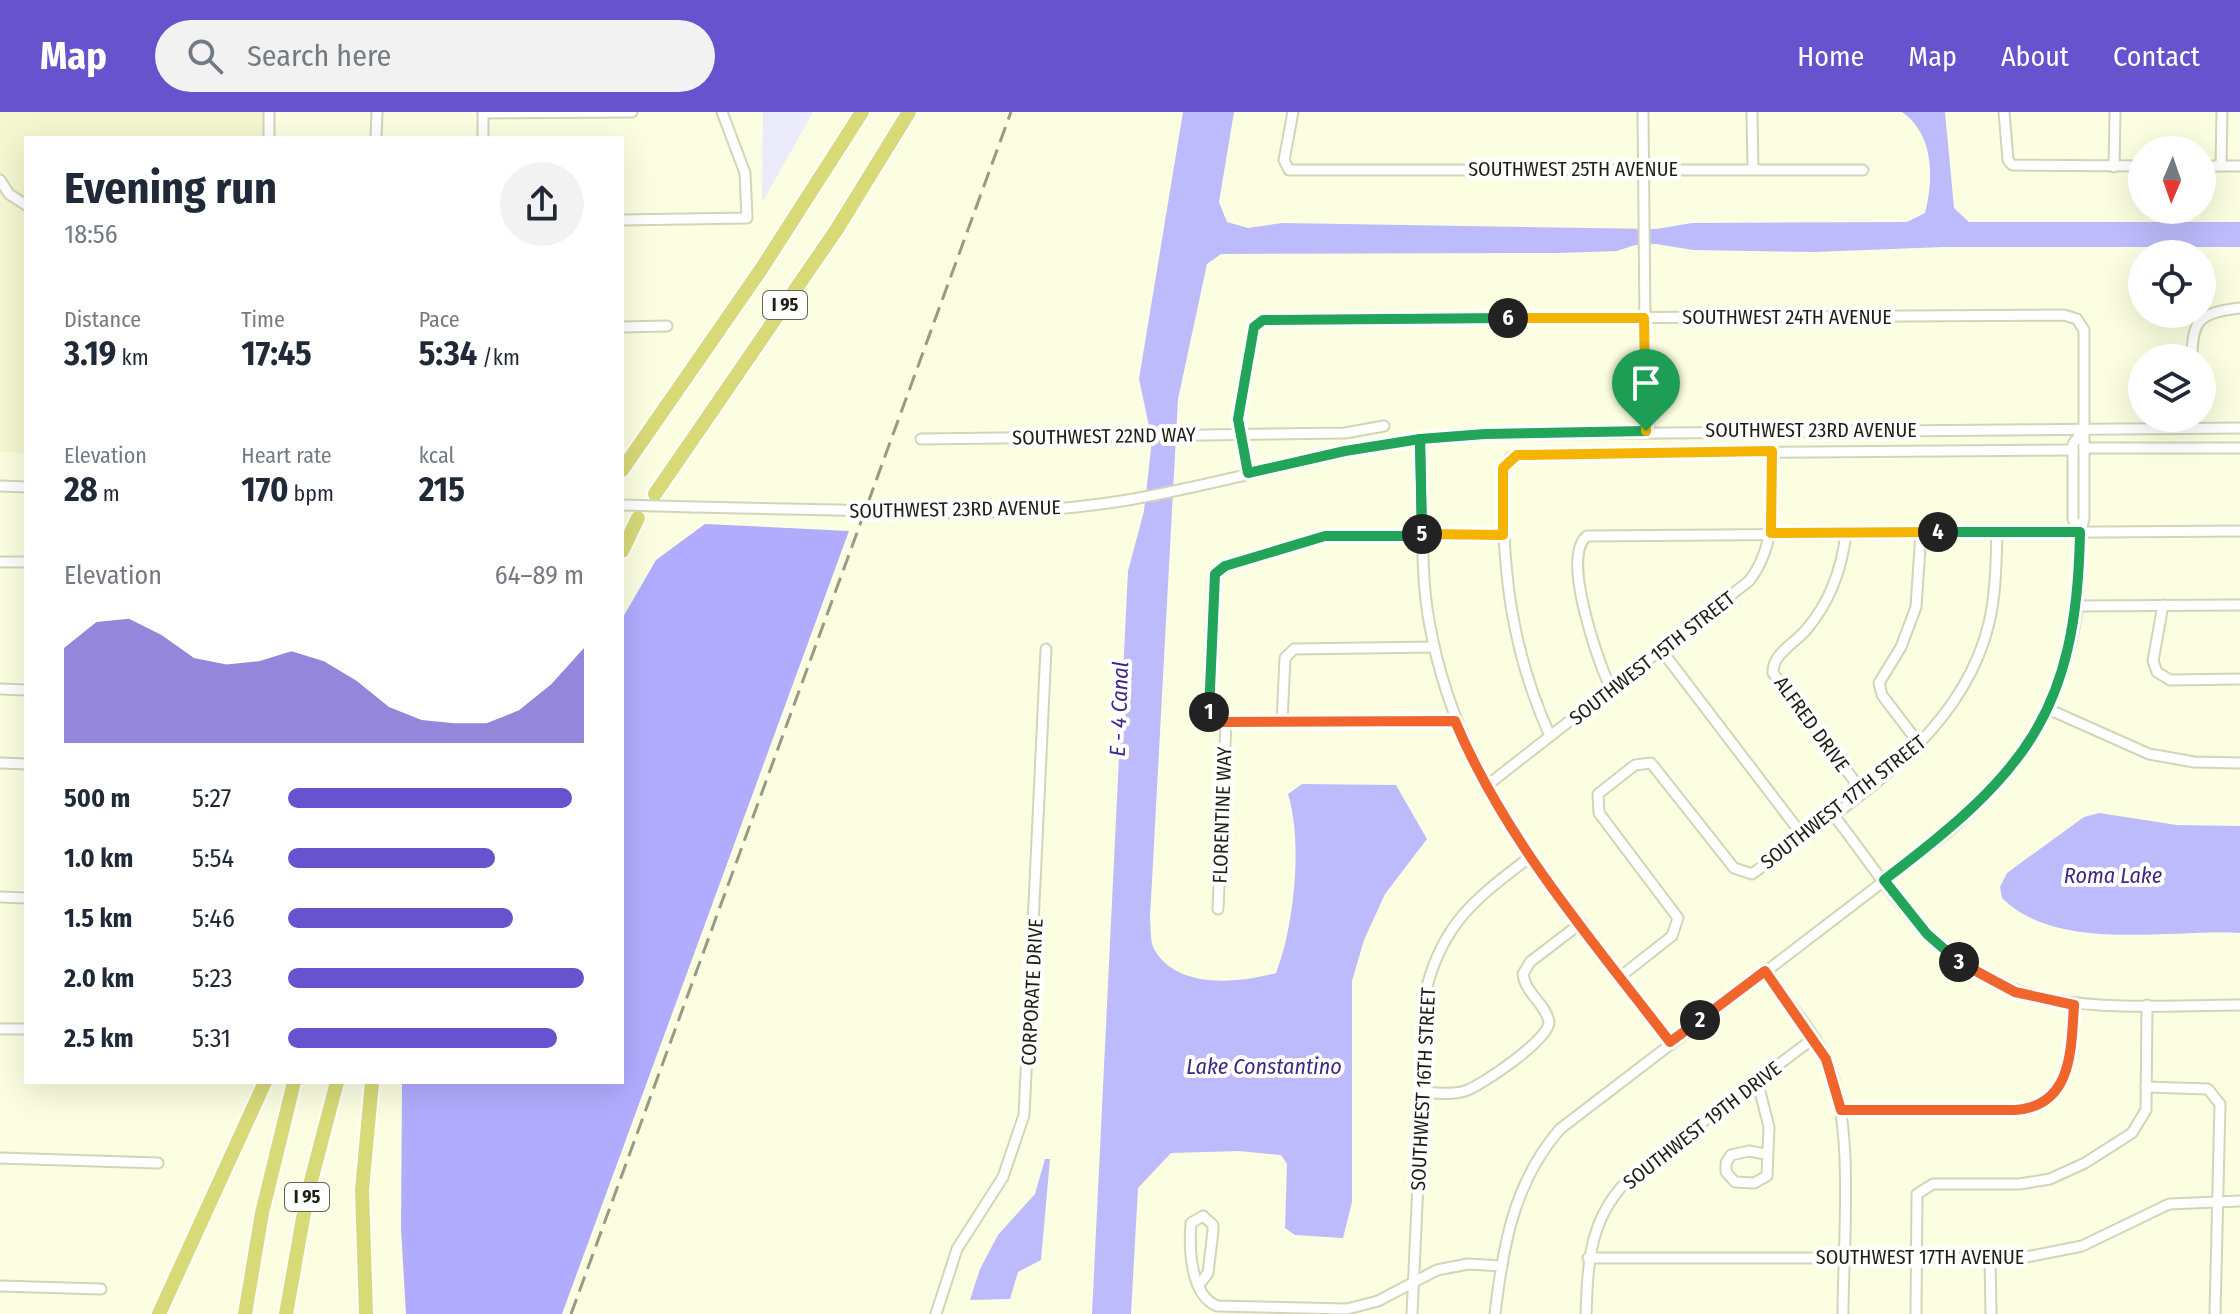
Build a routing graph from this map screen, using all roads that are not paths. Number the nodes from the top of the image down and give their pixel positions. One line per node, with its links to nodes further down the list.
1 (269, 112): 15 (street)
2 (377, 112): 16 (street)
3 (483, 112): 4 (street); 17 (street)
4 (595, 112): 5 (street)
5 (632, 112)
6 (722, 112): 28 (street)
7 (862, 112): 47 (highway, I 95)
8 (909, 112): 51 (highway, I 95)
9 (1293, 112): 23 (street, SOUTHWEST 25TH AVENUE)
10 (1643, 112): 23 (street)
11 (1752, 112): 24 (street)
12 (2004, 112): 22 (street)
13 (2115, 112): 22 (street)
14 (2222, 112): 20 (street)
15 (269, 136)
16 (376, 136)
17 (483, 136)
18 (2128, 166): 22 (street)
19 (2216, 166): 20 (street)
20 (2221, 166): 21 (street)
21 (2240, 166)
22 (2114, 167)
23 (1643, 169): 24 (street, SOUTHWEST 25TH AVENUE); 30 (street)
24 (1753, 169): 25 (street, SOUTHWEST 25TH AVENUE)
25 (1863, 170)
26 (0, 180): 27 (street)
27 (24, 204)
28 (624, 220)
29 (2240, 308): 33 (street)
30 (1644, 318): 38 (street, SOUTHWEST 24TH AVENUE); 39 (street); 40 (street, SOUTHWEST 24TH AVENUE)
31 (667, 326): 32 (street)
32 (624, 327)
33 (2193, 344)
34 (1384, 426): 40 (street, SOUTHWEST 22ND WAY)
35 (2216, 426): 37 (street, SOUTHWEST 23RD AVENUE)
36 (2128, 427): 38 (street, SOUTHWEST 23RD AVENUE)
37 (2240, 428)
38 (2084, 429): 39 (street, SOUTHWEST 23RD AVENUE); 43 (street); 45 (street)
39 (1646, 431): 42 (street, SOUTHWEST 23RD AVENUE)
40 (1239, 433): 41 (street, SOUTHWEST 22ND WAY); 48 (street)
41 (921, 439)
42 (1420, 439): 48 (street, SOUTHWEST 23RD AVENUE); 60 (street)
43 (2084, 448): 44 (street); 56 (street)
44 (2240, 448)
45 (2073, 450): 46 (street); 56 (street)
46 (1772, 451): 57 (street, SOUTHWEST 15TH STREET); 59 (street)
47 (624, 467)
48 (1248, 473): 52 (street, SOUTHWEST 23RD AVENUE, bridge)
49 (0, 486): 50 (street)
50 (24, 487)
51 (655, 494)
52 (624, 505)
53 (2240, 531): 56 (street)
54 (1921, 532): 55 (street); 58 (street); 80 (street)
55 (1997, 532): 56 (street); 80 (street, SOUTHWEST 17TH STREET)
56 (2080, 532): 67 (street)
57 (1771, 533): 58 (street); 70 (street, SOUTHWEST 15TH STREET); 74 (street)
58 (1846, 533): 85 (street, ALFRED DRIVE)
59 (1503, 535): 60 (street); 79 (street)
60 (1422, 536): 68 (street); 77 (street)
61 (624, 538): 62 (highway)
62 (624, 547)
63 (0, 562): 64 (street)
64 (24, 562)
65 (2163, 605): 66 (street); 67 (street); 71 (street)
66 (2240, 605)
67 (2077, 606): 75 (street)
68 (1434, 647): 76 (street); 78 (street)
69 (1046, 649): 129 (street, CORPORATE DRIVE)
70 (1662, 651): 74 (street, SOUTHWEST 15TH STREET); 87 (street)
71 (2240, 679)
72 (0, 689): 73 (street)
73 (24, 690)
74 (1611, 690): 79 (street, SOUTHWEST 15TH STREET)
75 (2048, 709): 82 (street); 89 (street)
76 (1455, 721): 78 (street); 84 (street)
77 (1226, 722): 78 (street); 92 (street, FLORENTINE WAY)
78 (1282, 722)
79 (1550, 736): 84 (street, SOUTHWEST 15TH STREET)
80 (1920, 745): 85 (street, SOUTHWEST 17TH STREET)
81 (0, 763): 83 (street)
82 (2240, 763)
83 (24, 764)
84 (1485, 787): 88 (street)
85 (1862, 791): 86 (street, SOUTHWEST 17TH STREET)
86 (1832, 813): 87 (street, SOUTHWEST 17TH STREET); 89 (street)
87 (1803, 836): 95 (street, SOUTHWEST 17TH STREET)
88 (1530, 857): 93 (street); 109 (street, SOUTHWEST 16TH STREET)
89 (1884, 880): 94 (street); 96 (street)
90 (0, 897): 91 (street)
91 (24, 898)
92 (1218, 909)
93 (1581, 923): 95 (street); 109 (street)
94 (1765, 971): 101 (street); 102 (street)
95 (1621, 976): 102 (street)
96 (2074, 1005): 97 (street); 110 (street)
97 (2147, 1005): 98 (street); 108 (street)
98 (2240, 1005)
99 (0, 1029): 100 (street)
100 (24, 1029)
101 (1814, 1038): 103 (street, SOUTHWEST 19TH DRIVE); 110 (street)
102 (1670, 1042): 120 (street)
103 (1757, 1080): 111 (street); 116 (street, SOUTHWEST 19TH DRIVE)
104 (264, 1084): 125 (highway)
105 (294, 1084): 126 (highway, I 95)
106 (336, 1084): 127 (highway, I 95)
107 (372, 1084): 128 (highway)
108 (2146, 1087): 114 (street); 118 (street)
109 (1422, 1092): 121 (street, SOUTHWEST 16TH STREET)
110 (1841, 1110): 117 (street)
111 (1766, 1154): 111 (street)
112 (0, 1158): 113 (street)
113 (158, 1163)
114 (2218, 1201): 115 (street, SOUTHWEST 17TH AVENUE); 119 (street, SOUTHWEST 17TH AVENUE); 136 (street)
115 (2240, 1201)
116 (1588, 1258): 117 (street, SOUTHWEST 17TH AVENUE); 132 (street, SOUTHWEST 19TH DRIVE)
117 (1843, 1258): 118 (street, SOUTHWEST 17TH AVENUE); 133 (street)
118 (1916, 1258): 119 (street, SOUTHWEST 17TH AVENUE); 134 (street)
119 (1990, 1258): 135 (street)
120 (1502, 1266): 121 (street); 131 (street)
121 (1414, 1280): 122 (street); 130 (street, SOUTHWEST 16TH STREET)
122 (1199, 1285): 122 (street)
123 (0, 1286): 124 (street)
124 (101, 1289)
125 (159, 1314)
126 (245, 1314)
127 (286, 1314)
128 (366, 1314)
129 (936, 1314)
130 (1412, 1314)
131 (1495, 1314)
132 (1586, 1314)
133 (1843, 1314)
134 (1916, 1314)
135 (1991, 1314)
136 (2215, 1314)

